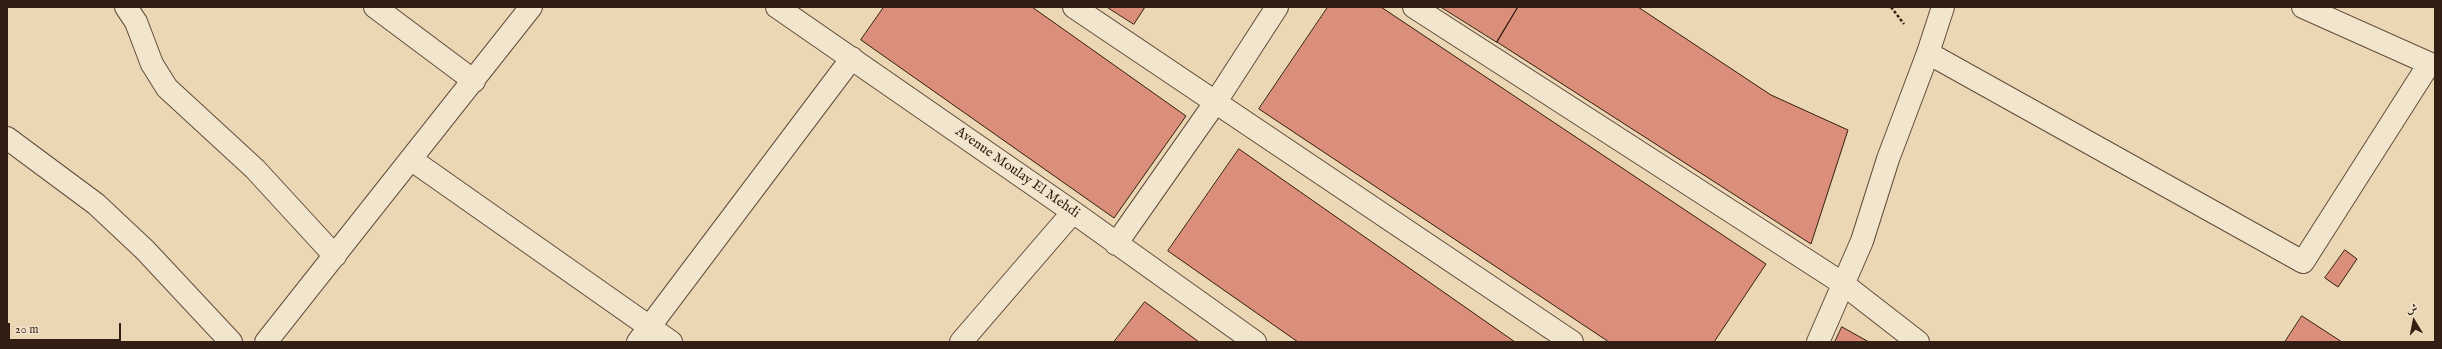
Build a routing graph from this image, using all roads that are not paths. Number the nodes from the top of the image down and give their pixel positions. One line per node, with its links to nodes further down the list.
1 (126, 7): 20 (street)
2 (375, 7): 14 (street)
3 (531, 7): 14 (street)
4 (777, 7): 12 (street, Avenue Moulay El Mehdi)
5 (1074, 7): 15 (street)
6 (1277, 7): 15 (street)
7 (1414, 7): 21 (street)
8 (1943, 7): 11 (street)
9 (2303, 7): 10 (street)
10 (2336, 14): 13 (street)
11 (1928, 53): 13 (street); 21 (street)
12 (852, 58): 18 (street, Avenue Moulay El Mehdi); 22 (street)
13 (2432, 65)
14 (474, 81): 17 (street)
15 (1215, 103): 19 (street); 28 (street)
16 (7, 138): 23 (street)
17 (412, 160): 20 (street); 22 (street)
18 (1073, 212): 19 (street, Avenue Moulay El Mehdi); 26 (street)
19 (1116, 244): 27 (street, Avenue Moulay El Mehdi)
20 (335, 256): 24 (street)
21 (1842, 283): 29 (street); 30 (street)
22 (644, 335): 25 (street)
23 (231, 342)
24 (266, 342)
25 (671, 342)
26 (961, 342)
27 (1255, 342)
28 (1572, 342)
29 (1818, 342)
30 (1918, 342)

